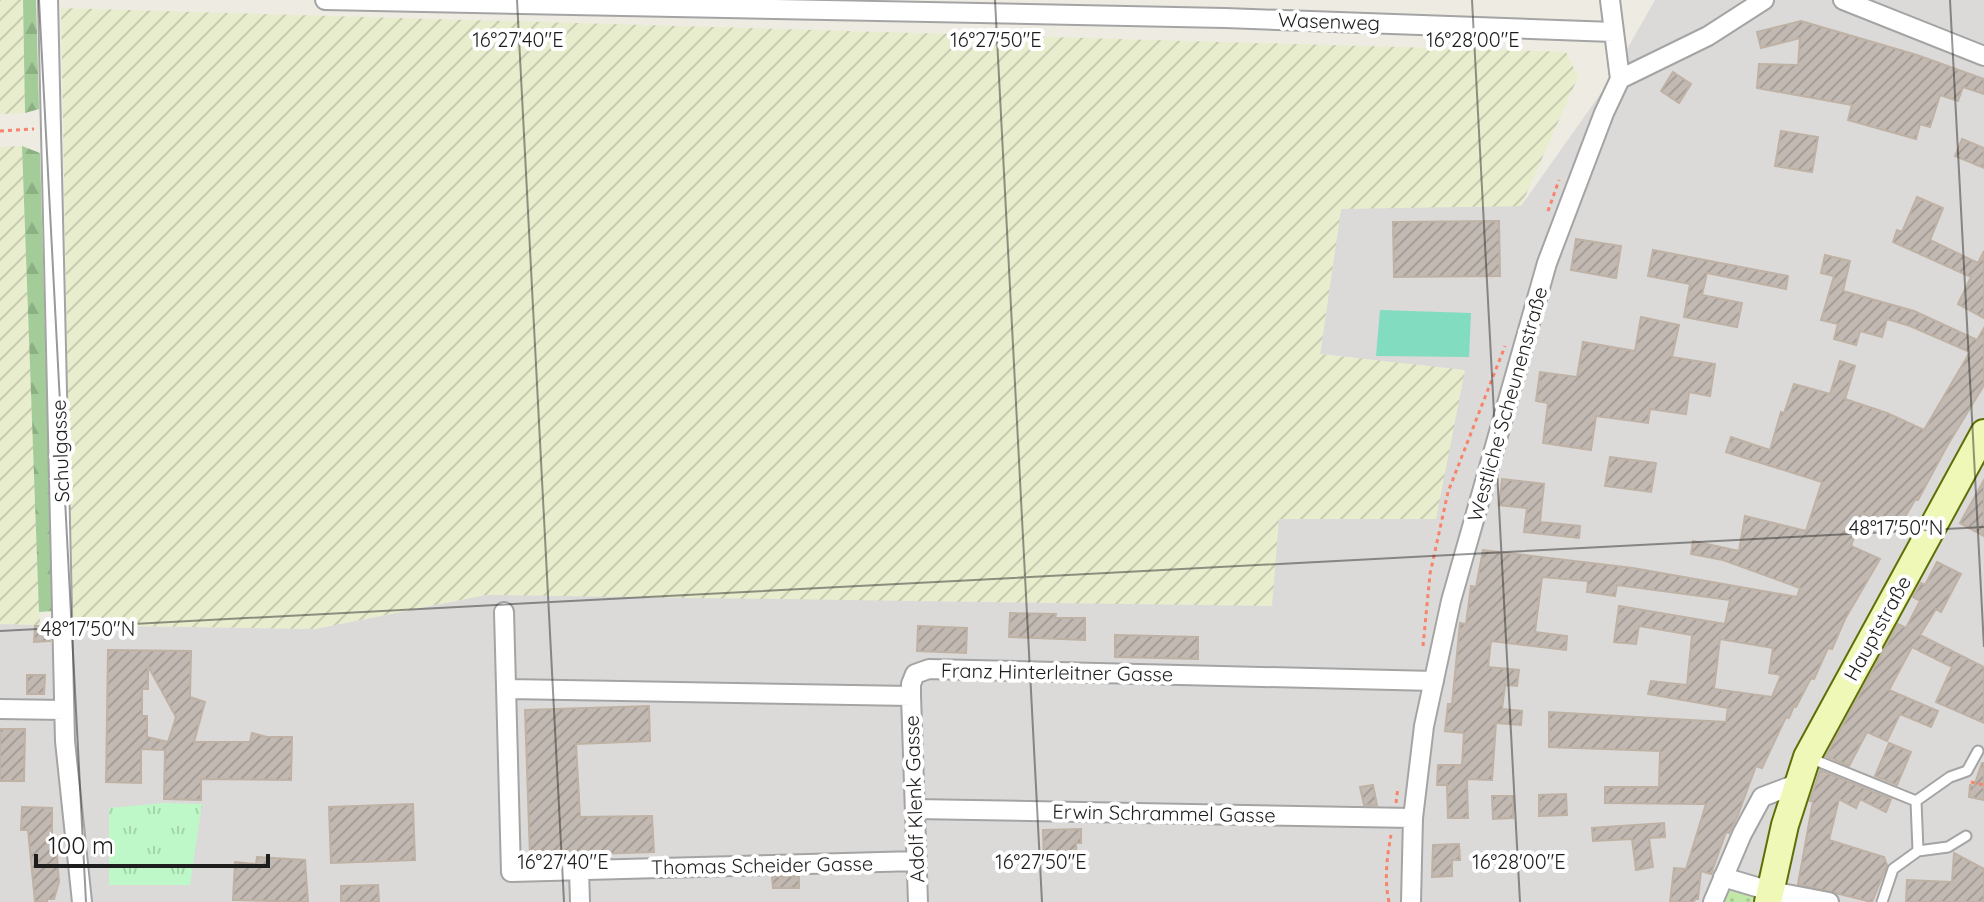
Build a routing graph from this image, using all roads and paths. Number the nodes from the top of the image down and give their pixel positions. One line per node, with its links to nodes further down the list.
1 (48, 0): 9 (street, Schulgasse)
2 (325, 0): 6 (street, Wasenweg)
3 (1610, 0): 6 (street)
4 (1764, 0): 8 (street)
5 (1844, 0): 7 (street)
6 (1613, 32): 8 (street)
7 (1984, 56)
8 (1620, 79): 13 (street, Westliche Scheunenstraße)
9 (49, 129): 10 (path); 17 (street, Schulgasse)
10 (0, 131)
11 (1984, 433): 19 (main road, Hauptstraße)
12 (504, 612): 14 (street)
13 (1434, 681): 15 (street, Franz Hinterleitner Gasse); 23 (street, Westliche Scheunenstraße)
14 (506, 689): 15 (street); 27 (street, Thomas Scheider Gasse)
15 (911, 696): 22 (street, Adolf Klenk Gasse)
16 (0, 709): 17 (street)
17 (64, 710): 30 (street, Schulgasse)
18 (1978, 751): 21 (lane)
19 (1807, 757): 20 (main road, Hauptstraße); 21 (lane)
20 (1799, 783): 28 (street); 29 (main road, Hauptstraße)
21 (1916, 801): 25 (lane)
22 (915, 809): 23 (street, Erwin Schrammel Gasse); 26 (street, Adolf Klenk Gasse)
23 (1413, 818): 33 (street, Westliche Scheunenstraße)
24 (1966, 836): 25 (lane)
25 (1918, 851): 36 (lane)
26 (917, 861): 27 (street, Thomas Scheider Gasse); 32 (street, Adolf Klenk Gasse)
27 (579, 870): 31 (street)
28 (1723, 877): 29 (street); 34 (street)
29 (1769, 897): 35 (street)
30 (82, 902)
31 (580, 902)
32 (918, 902)
33 (1411, 902)
34 (1713, 902)
35 (1829, 902)
36 (1882, 902)

